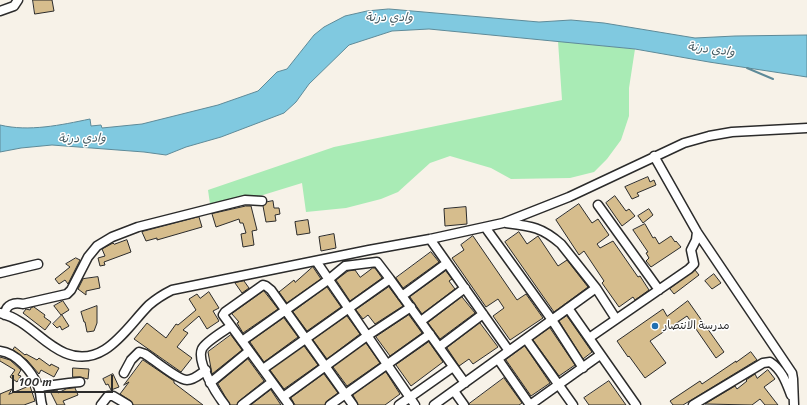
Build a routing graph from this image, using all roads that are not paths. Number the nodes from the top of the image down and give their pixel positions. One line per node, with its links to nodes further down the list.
1 (18, 0): 2 (street)
2 (0, 11)
3 (807, 128): 4 (street)
4 (654, 156): 7 (street); 9 (street)
5 (262, 200): 25 (street)
6 (598, 205): 19 (street)
7 (503, 223): 8 (street); 18 (street)
8 (485, 227): 10 (street); 28 (street)
9 (697, 232): 19 (street); 61 (street)
10 (430, 239): 11 (street); 12 (street)
11 (316, 261): 16 (street); 25 (street)
12 (447, 263): 17 (street); 20 (street)
13 (38, 264): 14 (street)
14 (0, 273)
15 (390, 279): 16 (street); 20 (street); 23 (street)
16 (328, 280): 23 (street); 24 (street)
17 (465, 288): 26 (street); 29 (street)
18 (596, 288): 22 (street); 27 (street)
19 (659, 290): 27 (street)
20 (402, 296): 21 (street)
21 (410, 307): 29 (street); 32 (street)
22 (568, 308): 28 (street); 33 (street)
23 (348, 309): 32 (street); 35 (street)
24 (284, 311): 30 (street); 35 (street); 36 (street)
25 (3, 314)
26 (483, 314): 37 (street); 40 (street)
27 (616, 319): 33 (street)
28 (552, 320): 34 (street); 46 (street)
29 (421, 321): 31 (street)
30 (231, 326): 36 (street); 48 (street)
31 (430, 334): 37 (street); 43 (street)
32 (368, 336): 43 (street); 44 (street)
33 (589, 338): 41 (street)
34 (526, 339): 40 (street); 54 (street)
35 (305, 340): 44 (street); 47 (street)
36 (242, 341): 38 (street)
37 (439, 347): 45 (street)
38 (249, 350): 47 (street); 52 (street)
39 (0, 351): 55 (street)
40 (509, 351): 42 (street)
41 (600, 355): 46 (street); 76 (street)
42 (498, 359): 53 (street); 74 (street)
43 (387, 364): 57 (street); 59 (street)
44 (325, 366): 57 (street); 58 (street)
45 (453, 367): 53 (street); 59 (street)
46 (583, 368): 54 (street)
47 (263, 369): 51 (street)
48 (206, 370): 49 (street); 52 (street)
49 (124, 373)
50 (80, 382): 55 (street)
51 (272, 382): 58 (street); 66 (street)
52 (210, 383): 60 (street)
53 (465, 383): 56 (street)
54 (558, 385): 74 (street); 75 (street)
55 (39, 387): 62 (street)
56 (454, 391): 72 (street); 73 (street)
57 (345, 394): 68 (street); 69 (street)
58 (283, 397): 67 (street)
59 (410, 397): 70 (street); 71 (street)
60 (223, 402): 65 (street)
61 (793, 404): 77 (street)
62 (42, 405)
63 (101, 405): 64 (street)
64 (128, 405)
65 (214, 405)
66 (242, 405)
67 (289, 405)
68 (330, 405)
69 (353, 405)
70 (399, 405)
71 (415, 405)
72 (434, 405)
73 (464, 405)
74 (530, 405)
75 (573, 405)
76 (636, 405)
77 (692, 405)

